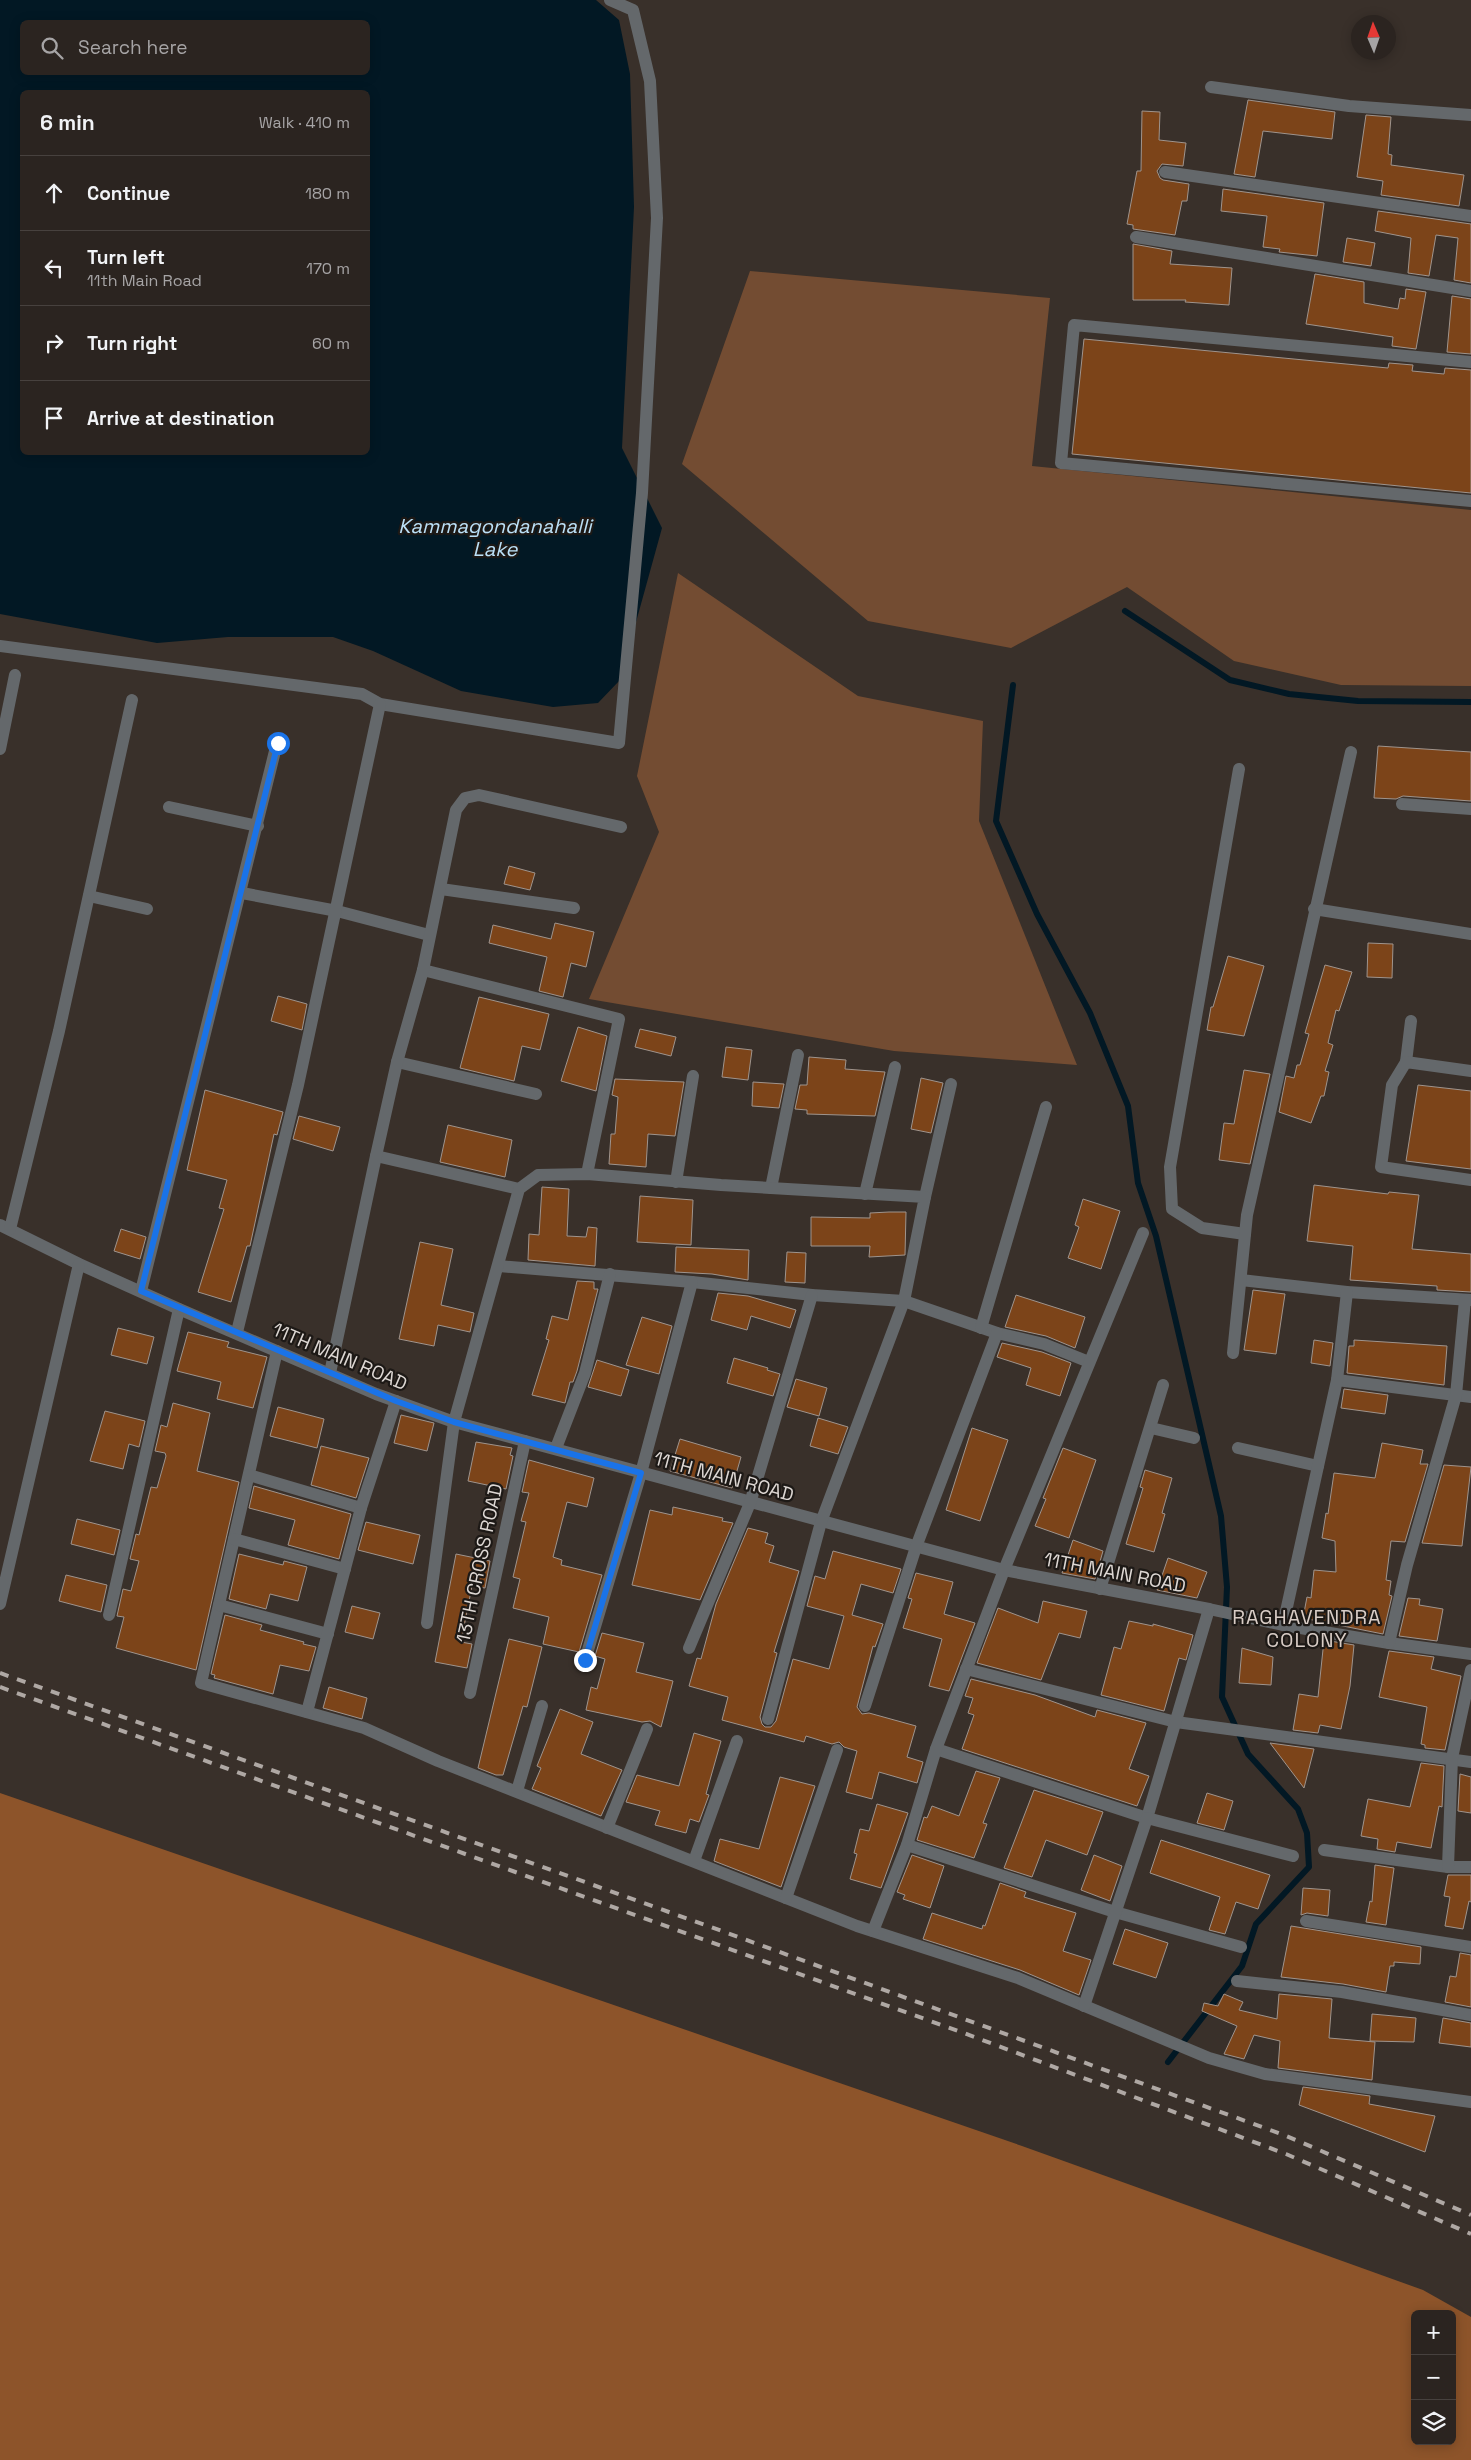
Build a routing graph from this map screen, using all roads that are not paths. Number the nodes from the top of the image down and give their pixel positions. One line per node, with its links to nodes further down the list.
1 (610, 0): 13 (street)
2 (1211, 87): 3 (street)
3 (1471, 115)
4 (1165, 172): 5 (street)
5 (1471, 216)
6 (1136, 237): 7 (street)
7 (1471, 291)
8 (1471, 362): 9 (street)
9 (1471, 501)
10 (0, 646): 13 (street)
11 (15, 675): 15 (street)
12 (132, 700): 25 (street)
13 (380, 704): 29 (street)
14 (278, 743): 21 (street)
15 (0, 749)
16 (1351, 752): 28 (street)
17 (1239, 769): 53 (street)
18 (1402, 804): 20 (street)
19 (169, 808): 21 (street)
20 (1471, 809)
21 (258, 826): 24 (street)
22 (621, 827): 23 (street)
23 (440, 889): 26 (street); 31 (street)
24 (242, 893): 29 (street); 59 (street)
25 (89, 896): 27 (street); 51 (street)
26 (574, 908)
27 (147, 909)
28 (1314, 909): 30 (street); 53 (street)
29 (336, 911): 31 (street); 66 (street)
30 (1471, 934)
31 (429, 935): 32 (street)
32 (423, 970): 35 (street); 44 (street)
33 (1411, 1021): 36 (street)
34 (798, 1056): 47 (street)
35 (397, 1062): 41 (street); 43 (street)
36 (1406, 1062): 38 (street); 45 (street)
37 (895, 1067): 49 (street)
38 (1471, 1071)
39 (693, 1076): 46 (street)
40 (951, 1084): 50 (street)
41 (536, 1094)
42 (1046, 1107): 65 (street)
43 (376, 1156): 48 (street); 71 (street)
44 (588, 1174): 46 (street); 48 (street)
45 (1471, 1180)
46 (676, 1182): 47 (street)
47 (770, 1188): 49 (street)
48 (518, 1189): 55 (street)
49 (865, 1194): 50 (street)
50 (925, 1197): 63 (street)
51 (5, 1227): 54 (street, 11TH MAIN ROAD)
52 (1143, 1233): 70 (street)
53 (1245, 1234): 57 (street)
54 (79, 1264): 59 (street, 11TH MAIN ROAD); 94 (street)
55 (499, 1266): 56 (street); 77 (street)
56 (610, 1274): 58 (street); 81 (street)
57 (1241, 1280): 60 (street); 69 (street)
58 (692, 1282): 61 (street); 84 (street)
59 (141, 1291): 64 (street, 11TH MAIN ROAD)
60 (1347, 1292): 62 (street); 72 (street)
61 (812, 1296): 63 (street); 86 (street)
62 (1468, 1300): 74 (street)
63 (904, 1301): 65 (street); 88 (street)
64 (178, 1309): 66 (street, 11TH MAIN ROAD); 97 (street)
65 (981, 1328): 67 (street)
66 (236, 1332): 68 (street, 11TH MAIN ROAD)
67 (997, 1334): 70 (street); 90 (street)
68 (277, 1352): 71 (street, 11TH MAIN ROAD); 85 (street)
69 (1234, 1353)
70 (1089, 1362): 92 (street)
71 (330, 1373): 76 (street, 11TH MAIN ROAD)
72 (1337, 1380): 74 (street); 83 (street)
73 (1163, 1385): 78 (street)
74 (1456, 1395): 75 (street); 101 (street)
75 (1471, 1397)
76 (396, 1401): 77 (street, 11TH MAIN ROAD); 87 (street)
77 (454, 1422): 80 (street, 11TH MAIN ROAD); 98 (street)
78 (1151, 1428): 79 (street); 93 (street)
79 (1194, 1438)
80 (525, 1441): 81 (street, 11TH MAIN ROAD); 107 (street, 13TH CROSS ROAD)
81 (556, 1448): 84 (street, 11TH MAIN ROAD)
82 (1238, 1448): 83 (street)
83 (1318, 1466): 99 (street)
84 (641, 1473): 86 (street, 11TH MAIN ROAD); 104 (street)
85 (249, 1475): 87 (street); 89 (street)
86 (750, 1503): 88 (street, 11TH MAIN ROAD); 102 (street)
87 (361, 1508): 91 (street)
88 (821, 1522): 90 (street, 11TH MAIN ROAD); 111 (street)
89 (234, 1539): 91 (street); 95 (street)
90 (916, 1547): 92 (street, 11TH MAIN ROAD); 109 (street)
91 (345, 1569): 100 (street)
92 (1004, 1570): 93 (street, 11TH MAIN ROAD); 105 (street)
93 (1100, 1589): 96 (street, 11TH MAIN ROAD)
94 (0, 1604)
95 (219, 1605): 100 (street); 110 (street)
96 (1210, 1609): 99 (street, 11TH MAIN ROAD); 112 (street)
97 (109, 1615)
98 (427, 1623)
99 (1282, 1625): 101 (street, 11TH MAIN ROAD)
100 (328, 1634): 110 (street)
101 (1389, 1643): 103 (street, 11TH MAIN ROAD)
102 (689, 1648)
103 (1471, 1654)
104 (585, 1660)
105 (966, 1669): 112 (street); 115 (street)
106 (1471, 1670): 117 (street)
107 (470, 1693)
108 (542, 1706): 119 (street)
109 (865, 1706)
110 (307, 1712): 119 (street)
111 (768, 1719)
112 (1176, 1722): 117 (street); 120 (street)
113 (647, 1729): 121 (street)
114 (737, 1741): 125 (street)
115 (936, 1749): 120 (street); 122 (street)
116 (837, 1750): 128 (street)
117 (1452, 1758): 118 (street); 126 (street)
118 (1471, 1762)
119 (517, 1791): 121 (street)
120 (1147, 1818): 124 (street); 129 (street)
121 (607, 1828): 125 (street)
122 (907, 1845): 129 (street); 131 (street)
123 (1324, 1850): 126 (street)
124 (1293, 1856)
125 (694, 1861): 128 (street)
126 (1448, 1867): 127 (street)
127 (1471, 1867)
128 (786, 1898): 131 (street)
129 (1115, 1912): 132 (street); 135 (street)
130 (1306, 1921): 133 (street)
131 (873, 1931): 135 (street)
132 (1241, 1947)
133 (1471, 1947)
134 (1237, 1981): 136 (street)
135 (1084, 2006): 137 (street)
136 (1471, 2015)
137 (1471, 2102)

